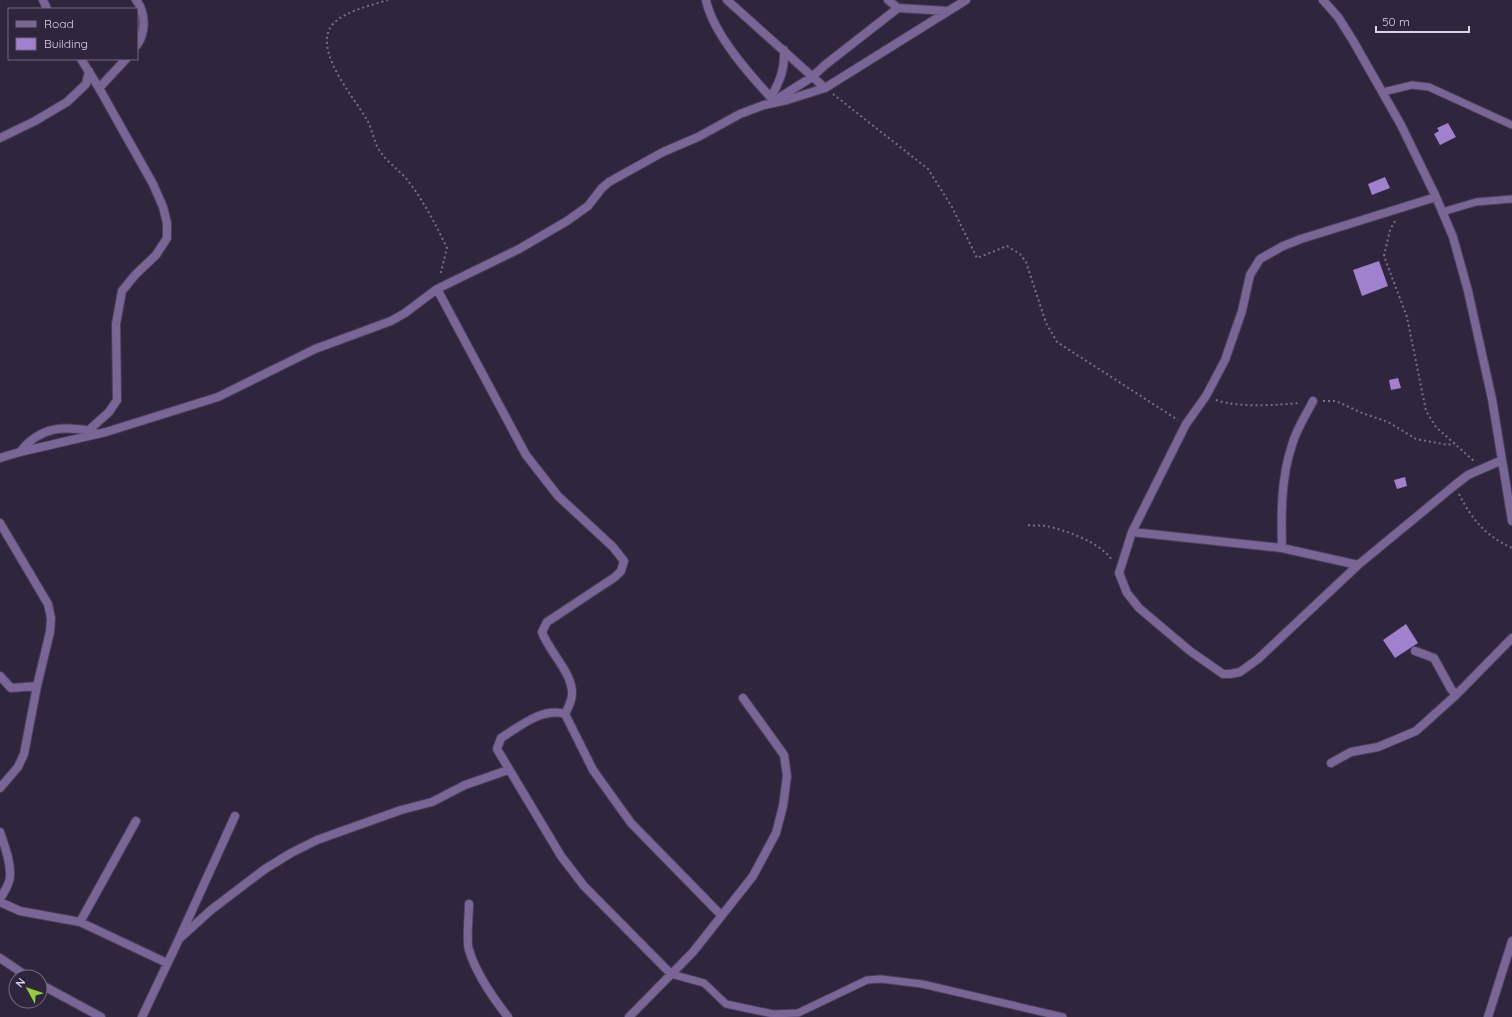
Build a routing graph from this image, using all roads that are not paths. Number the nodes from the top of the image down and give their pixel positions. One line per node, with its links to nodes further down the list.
1 (136, 0): 9 (street)
2 (706, 0): 18 (street)
3 (727, 0): 10 (street)
4 (888, 0): 7 (street)
5 (966, 0): 8 (street)
6 (1324, 0): 17 (street)
7 (898, 8): 8 (street); 14 (street)
8 (948, 11): 16 (street)
9 (138, 44)
10 (784, 50): 14 (street); 18 (street)
11 (81, 60): 13 (street)
12 (125, 60): 15 (street)
13 (89, 71): 15 (street); 21 (street)
14 (812, 77): 16 (street); 18 (street)
15 (99, 88): 27 (street)
16 (825, 88): 19 (street)
17 (1383, 92): 20 (lane); 22 (street)
18 (772, 99): 19 (street)
19 (764, 105): 25 (street)
20 (1512, 125)
21 (0, 138)
22 (1436, 198): 24 (street); 34 (street)
23 (1512, 199): 24 (lane)
24 (1442, 212): 31 (street)
25 (437, 288): 28 (street); 43 (street)
26 (1313, 401): 35 (street)
27 (89, 430): 28 (street); 29 (street)
28 (106, 432): 29 (street)
29 (20, 452): 30 (street)
30 (0, 458)
31 (1502, 460): 32 (street); 36 (street)
32 (1512, 521)
33 (0, 523): 40 (street)
34 (1132, 532): 35 (street); 36 (street)
35 (1282, 548): 36 (street)
36 (1358, 565)
37 (1512, 638): 41 (street)
38 (1415, 651): 41 (street)
39 (0, 676): 40 (street)
40 (37, 686): 46 (street)
41 (1456, 695): 44 (street)
42 (743, 698): 53 (street)
43 (565, 714): 45 (street); 53 (street)
44 (1331, 763)
45 (508, 770): 55 (street); 60 (street)
46 (0, 788)
47 (235, 816): 55 (street)
48 (136, 820): 54 (street)
49 (0, 832): 50 (street)
50 (0, 899)
51 (0, 902): 54 (street)
52 (469, 904): 64 (street)
53 (721, 915): 60 (street)
54 (80, 922): 58 (street)
55 (179, 939): 58 (street)
56 (1512, 941): 67 (street)
57 (0, 958): 59 (street)
58 (167, 963): 63 (street)
59 (16, 969)
60 (672, 974): 65 (street); 66 (lane)
61 (48, 988): 62 (street)
62 (101, 1017)
63 (142, 1017)
64 (508, 1017)
65 (629, 1017)
66 (1063, 1017)
67 (1488, 1017)

